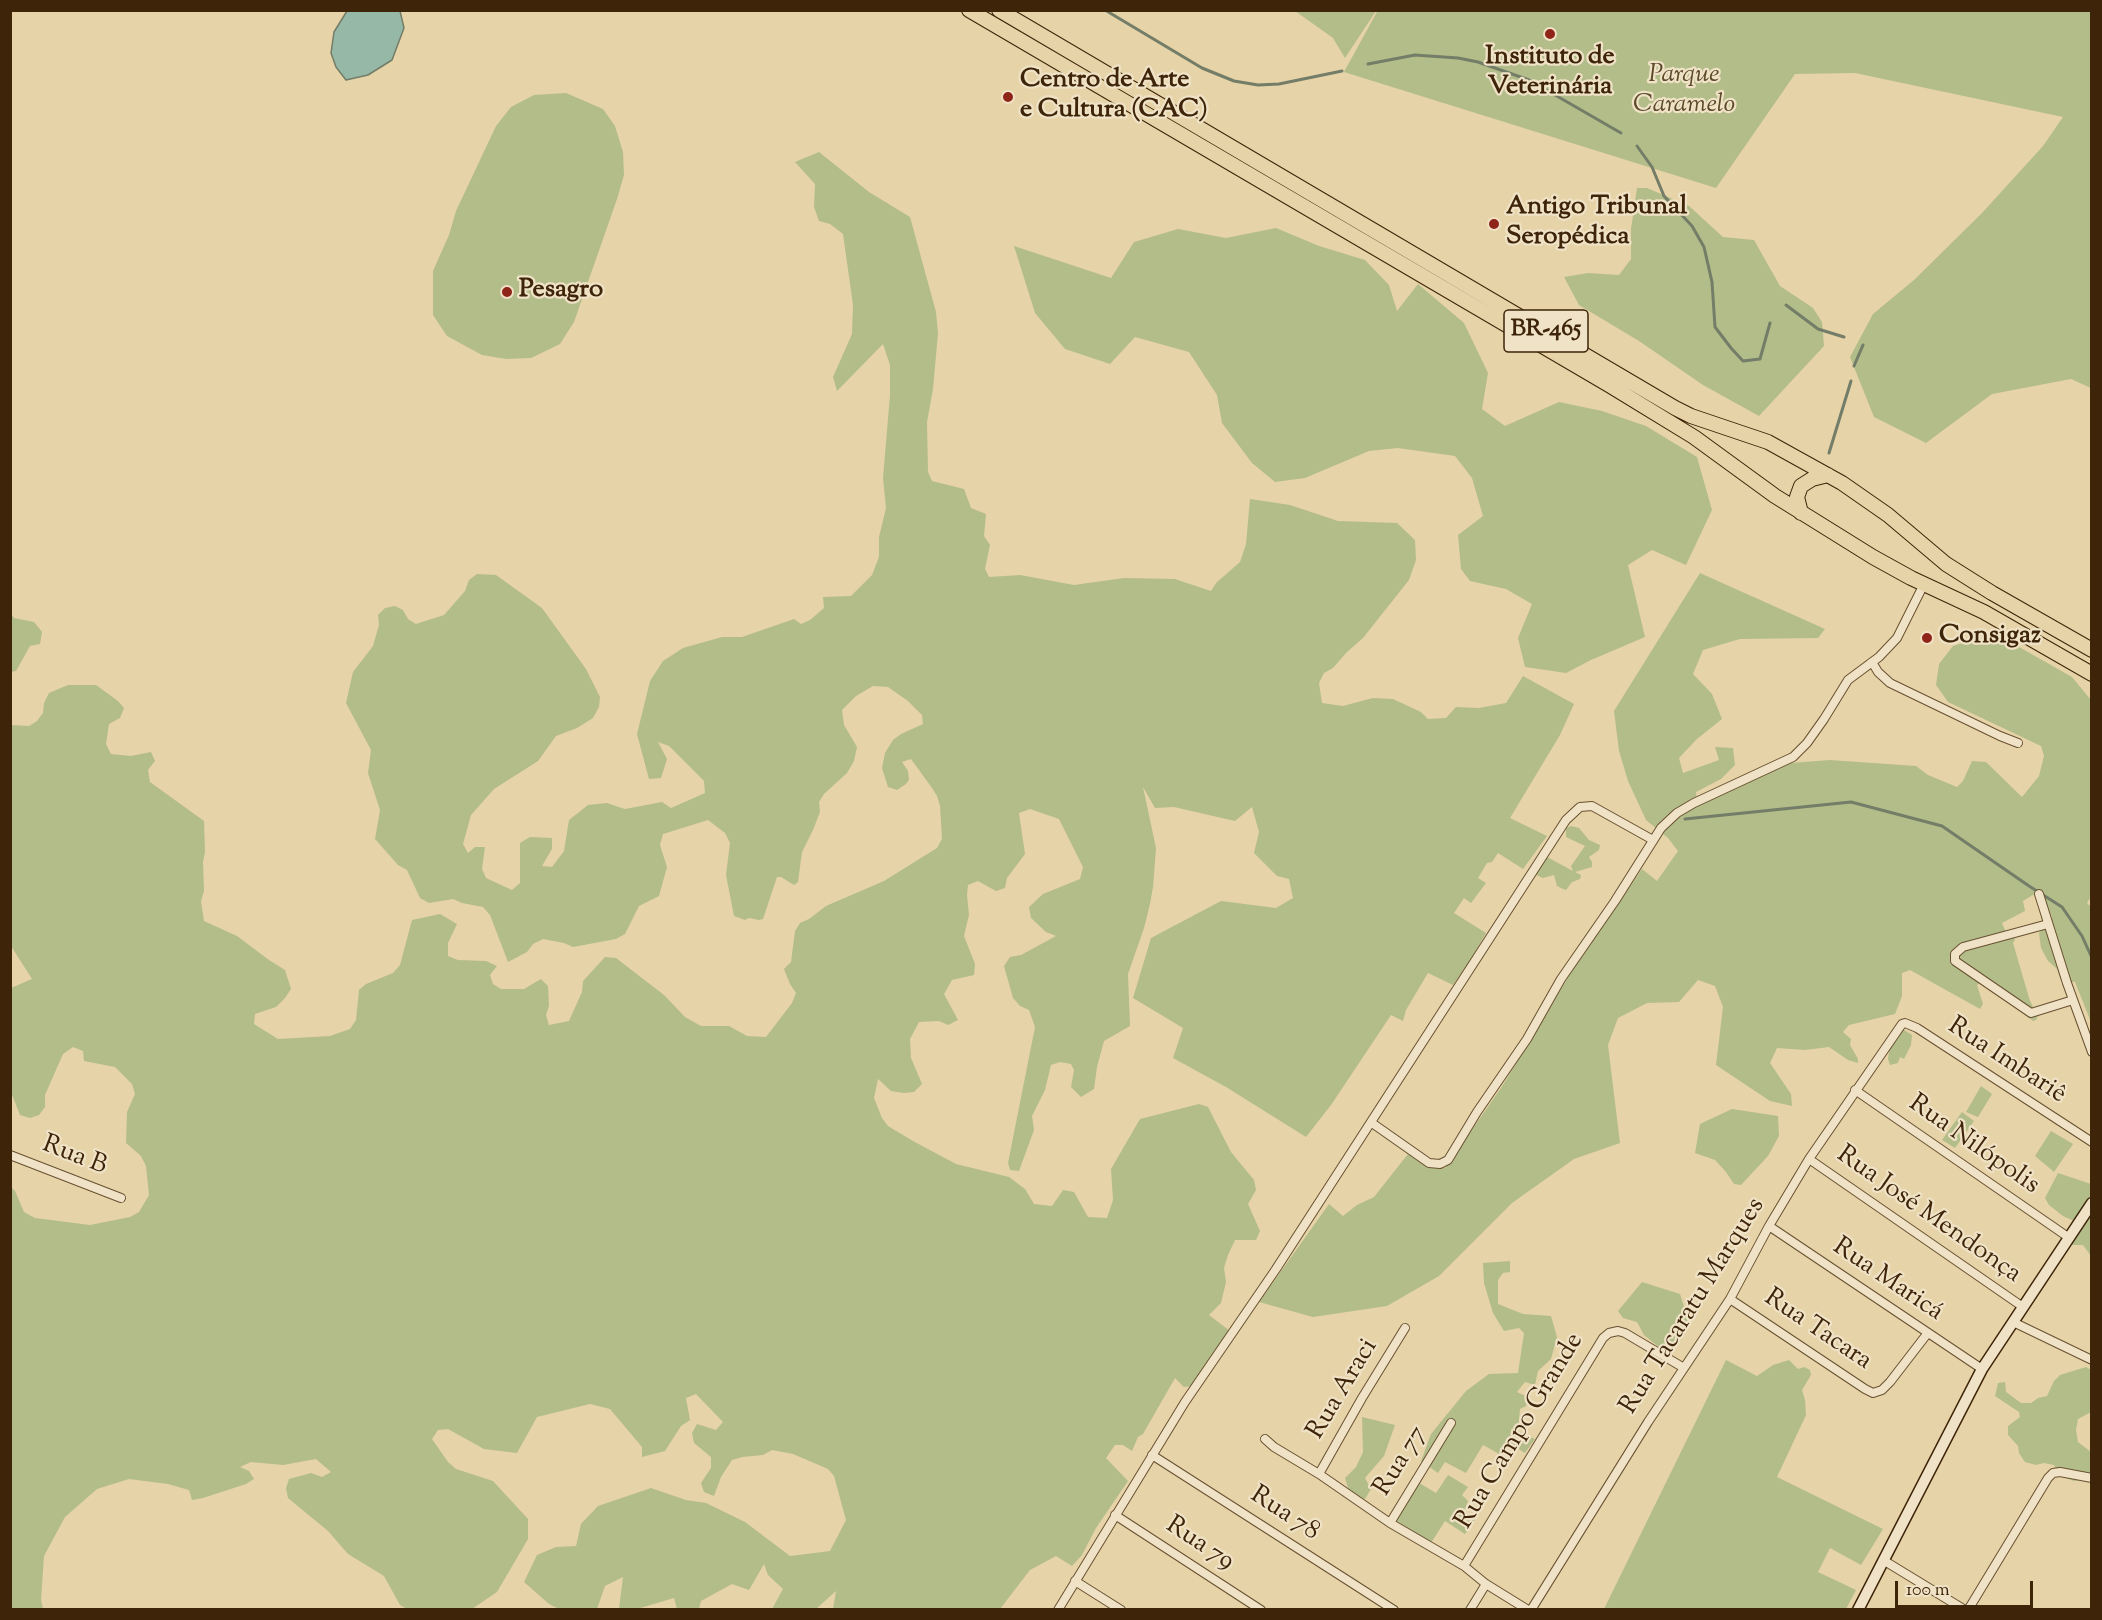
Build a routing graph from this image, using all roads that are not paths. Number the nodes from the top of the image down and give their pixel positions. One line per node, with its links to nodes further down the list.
1 (969, 10): 4 (highway, BR-465)
2 (999, 10): 3 (highway, BR-465)
3 (1828, 475): 4 (highway); 6 (highway, BR-465)
4 (1801, 513): 5 (highway, BR-465)
5 (1924, 584): 7 (street); 8 (highway, BR-465)
6 (2091, 650)
7 (1872, 662): 9 (street); 10 (street)
8 (2091, 674)
9 (2018, 743)
10 (1653, 840): 17 (street); 17 (street)
11 (2039, 894): 12 (street)
12 (2048, 924): 13 (street); 13 (street)
13 (2073, 1000): 15 (street)
14 (1898, 1028): 16 (street, Rua Tacaratu Marques); 18 (street, Rua Imbariê)
15 (2091, 1052)
16 (1855, 1090): 20 (street, Rua Tacaratu Marques); 24 (street, Rua Nilópolis)
17 (1372, 1123): 35 (street)
18 (2091, 1142)
19 (10, 1155): 21 (street, Rua B)
20 (1809, 1159): 23 (street, Rua Tacaratu Marques); 26 (street, Rua José Mendonça)
21 (122, 1198)
22 (2091, 1203): 24 (street)
23 (1769, 1226): 25 (street, Rua Tacaratu Marques); 29 (street, Rua Maricá)
24 (2068, 1237): 26 (street)
25 (1730, 1299): 29 (street, Rua Tacara); 31 (street, Rua Tacaratu Marques)
26 (2023, 1307): 27 (street)
27 (2013, 1322): 30 (street); 32 (street)
28 (1405, 1328): 36 (street, Rua Araci)
29 (1927, 1334): 32 (street, Rua Maricá)
30 (2091, 1360)
31 (1684, 1368): 41 (street, Rua Campo Grande); 49 (street, Rua Tacaratu Marques)
32 (1982, 1370): 40 (street)
33 (1451, 1423): 39 (street, Rua 77)
34 (1265, 1439): 36 (street, Rua 77)
35 (1152, 1455): 38 (street); 47 (street, Rua 78)
36 (1319, 1474): 39 (street, Rua 77)
37 (2091, 1478): 51 (street)
38 (1115, 1515): 42 (street); 46 (street, Rua 79)
39 (1390, 1522): 41 (street, Rua 77)
40 (1883, 1560): 50 (street); 51 (street)
41 (1464, 1566): 43 (street, Rua 77)
42 (1075, 1581): 44 (street); 45 (street)
43 (1486, 1584): 48 (street); 49 (street, Rua 77)
44 (1058, 1610)
45 (1120, 1610)
46 (1260, 1610)
47 (1394, 1610)
48 (1470, 1610)
49 (1529, 1610)
50 (1858, 1610)
51 (1967, 1610)

